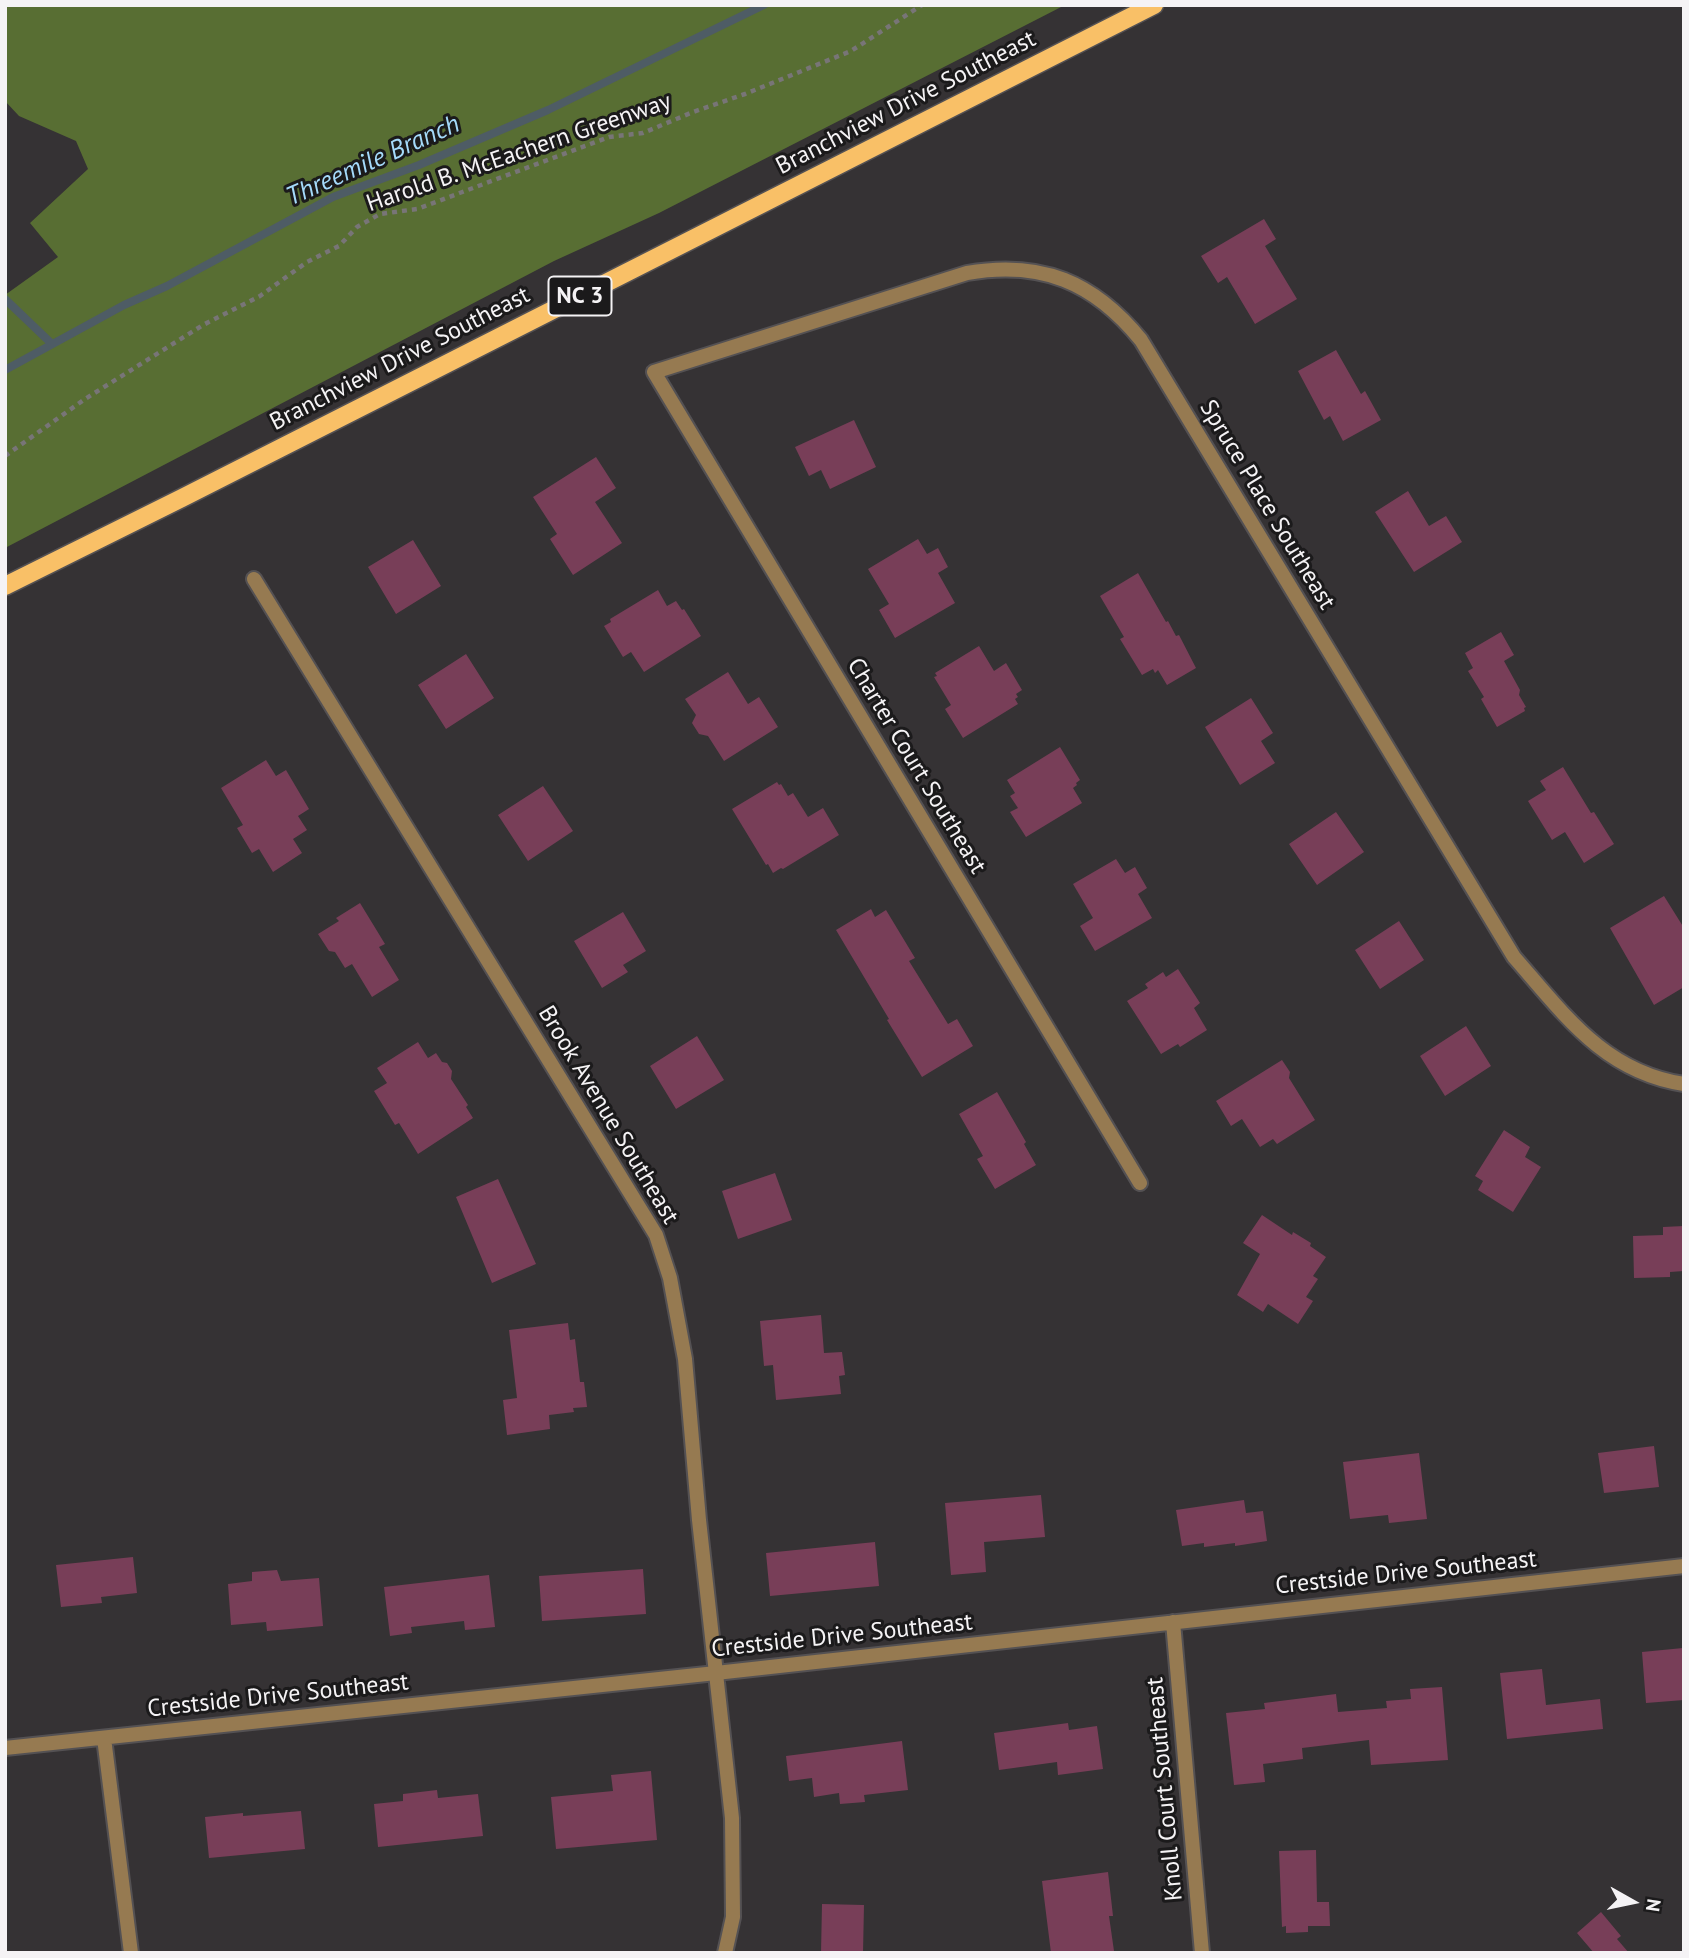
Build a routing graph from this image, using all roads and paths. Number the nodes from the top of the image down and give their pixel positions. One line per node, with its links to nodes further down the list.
1 (922, 5): 4 (path, Harold B. McEachern Greenway)
2 (1154, 5): 6 (main road, Branchview Drive Southeast / NC 3)
3 (654, 373): 7 (street, Spruce Place Southeast); 8 (street, Charter Court Southeast)
4 (5, 456)
5 (254, 579): 11 (street, Brook Avenue Southeast)
6 (5, 586)
7 (1684, 1084)
8 (1140, 1183)
9 (1684, 1566): 10 (street, Crestside Drive Southeast)
10 (1173, 1622): 11 (street, Crestside Drive Southeast); 16 (street, Knoll Court Southeast)
11 (716, 1672): 12 (street, Crestside Drive Southeast); 15 (street, Brook Avenue Southeast)
12 (104, 1738): 13 (street, Crestside Drive Southeast); 14 (street)
13 (5, 1748)
14 (131, 1953)
15 (725, 1953)
16 (1202, 1953)

